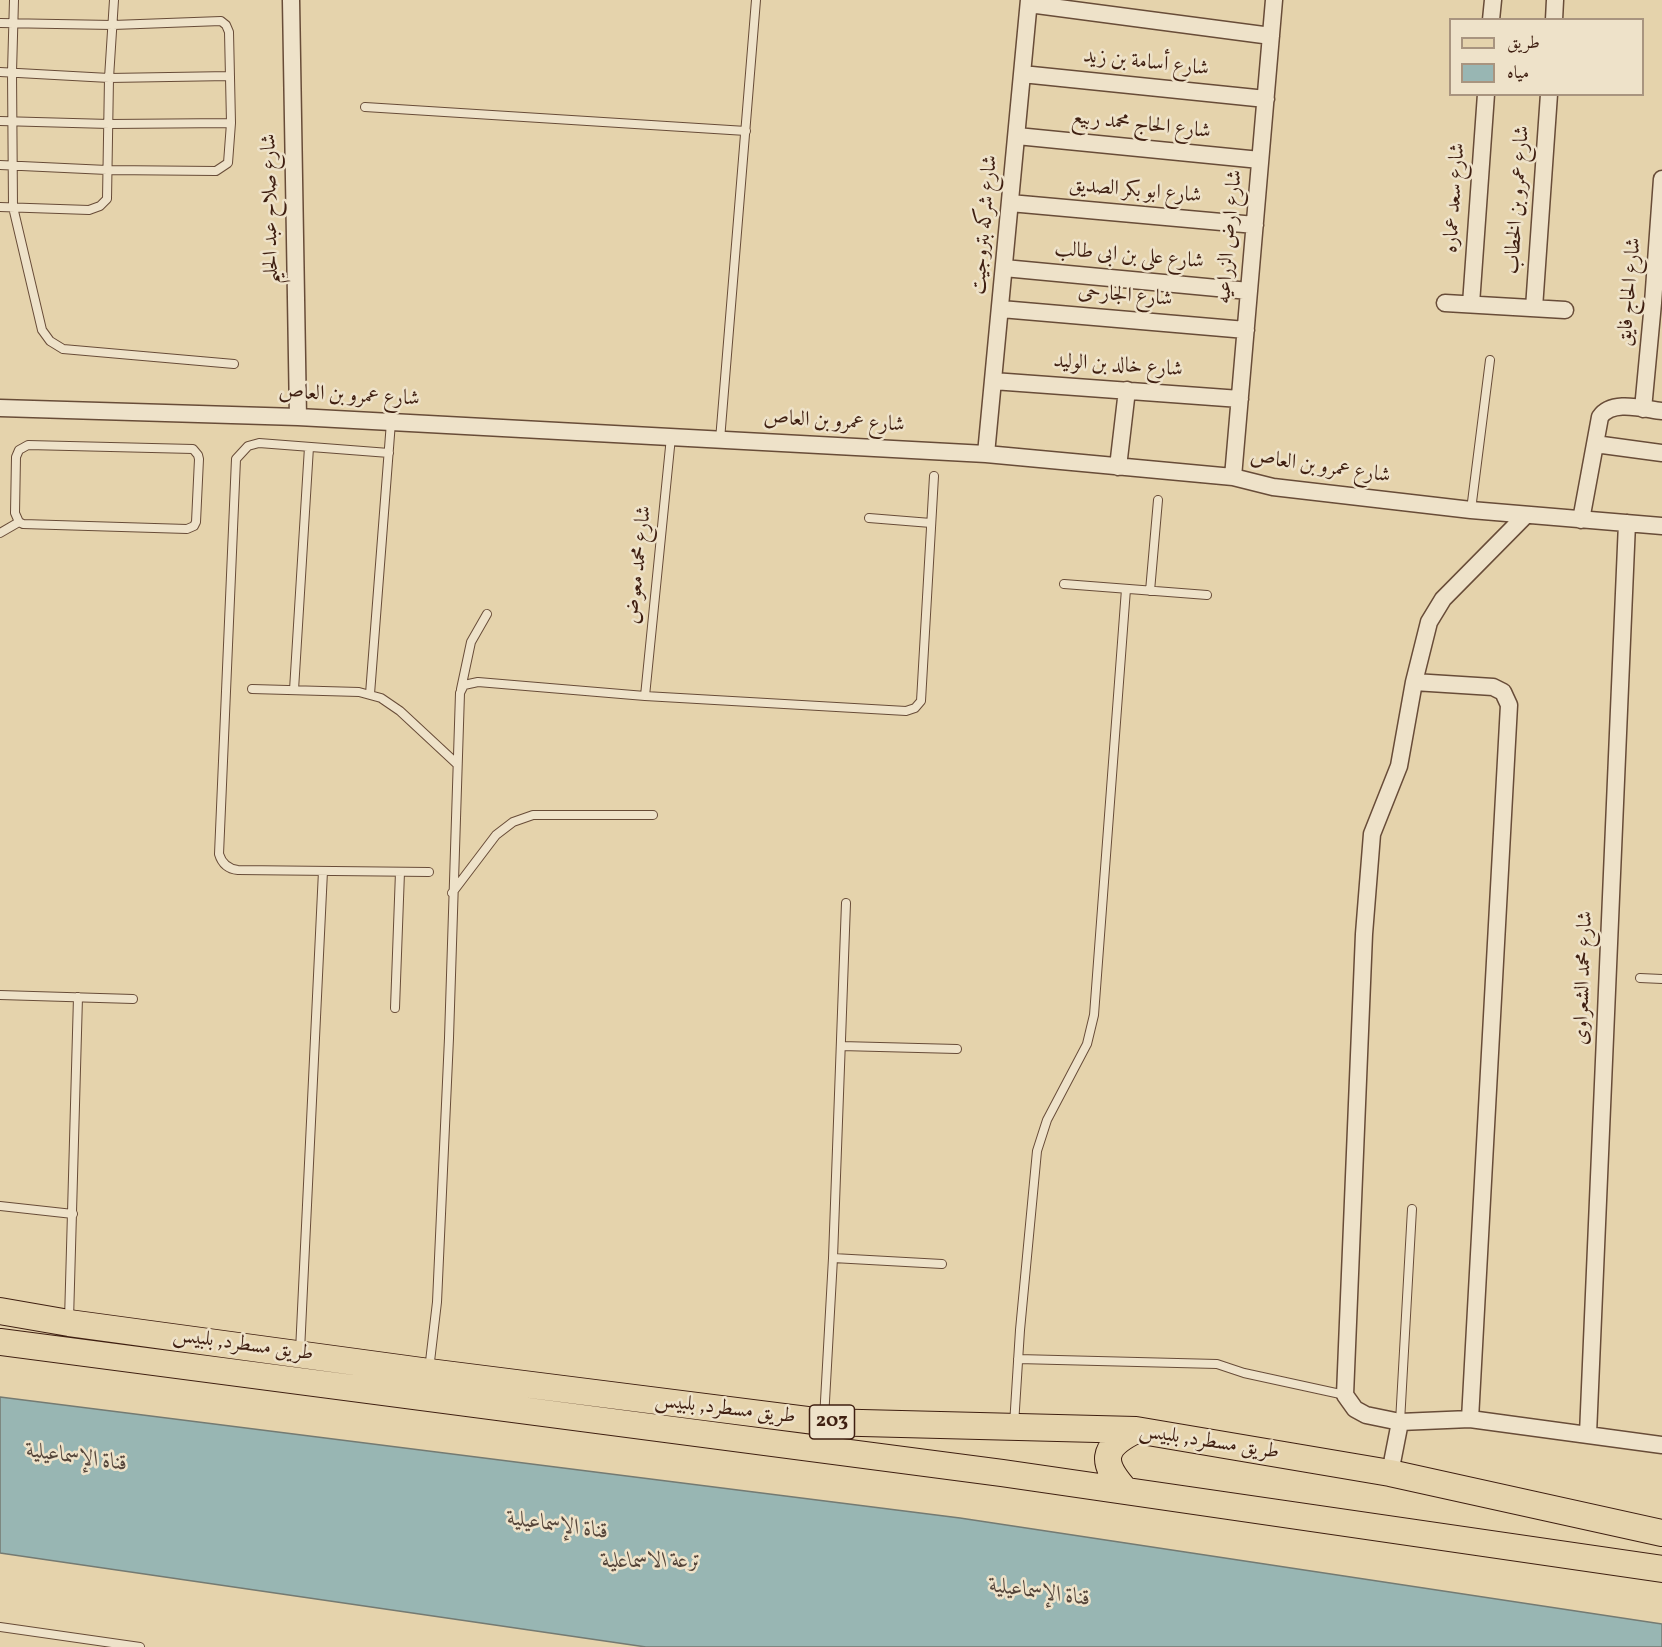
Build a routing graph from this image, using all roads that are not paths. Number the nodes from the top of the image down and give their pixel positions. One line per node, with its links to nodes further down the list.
1 (14, 0): 12 (lane)
2 (114, 0): 13 (lane)
3 (291, 0): 56 (street, شارع صلاح عبد الحليم)
4 (756, 0): 28 (lane)
5 (1274, 0): 14 (street, شارع ارض الزراعيه)
6 (1493, 0): 9 (street)
7 (1555, 0): 10 (street)
8 (1029, 2): 14 (street); 17 (street, شارع شركه بتروجيت)
9 (1491, 18)
10 (1554, 18)
11 (0, 23): 12 (lane)
12 (14, 24): 13 (lane); 16 (lane)
13 (113, 25): 18 (lane); 19 (lane)
14 (1271, 36): 22 (street, شارع ارض الزراعيه)
15 (0, 72): 16 (lane)
16 (12, 72): 19 (lane); 25 (lane)
17 (1022, 74): 22 (street, شارع أسامة بن زيد); 29 (street, شارع شركه بتروجيت)
18 (230, 76): 19 (lane); 26 (lane)
19 (109, 78): 27 (lane)
20 (1486, 96): 43 (street, شارع سعد عماره)
21 (1549, 96): 44 (street, شارع عمرو بن الخطاب)
22 (1266, 99): 30 (street, شارع ارض الزراعيه)
23 (365, 107): 28 (lane)
24 (0, 121): 25 (lane)
25 (13, 122): 27 (lane); 32 (lane)
26 (231, 123): 27 (lane); 33 (lane)
27 (109, 124): 33 (lane)
28 (746, 131): 59 (lane)
29 (1017, 136): 30 (street, شارع الحاج محمد ربيع); 35 (street, شارع شركه بتروجيت)
30 (1260, 160): 38 (street, شارع ارض الزراعيه)
31 (0, 165): 32 (lane)
32 (13, 166): 33 (lane); 37 (lane)
33 (107, 170): 37 (lane)
34 (1662, 178): 42 (street, شارع الحاج فايق)
35 (1010, 203): 38 (street, شارع ابو بكر الصديق); 39 (street, شارع شركه بتروجيت)
36 (0, 207): 37 (lane)
37 (13, 207): 49 (lane)
38 (1255, 225): 40 (street, شارع ارض الزراعيه)
39 (1004, 268): 40 (street, شارع على بن ابى طالب); 45 (street, شارع شركه بتروجيت)
40 (1249, 291): 47 (street, شارع ارض الزراعيه)
41 (1445, 303): 43 (street)
42 (1658, 303): 54 (street, شارع الحاج فايق)
43 (1472, 304): 44 (street)
44 (1534, 308): 46 (street)
45 (1001, 309): 47 (street, شارع الجارحى); 50 (street, شارع شركه بتروجيت)
46 (1565, 310)
47 (1246, 330): 52 (street, شارع ارض الزراعيه)
48 (1490, 360): 69 (lane)
49 (234, 364)
50 (993, 381): 51 (street, شارع خالد بن الوليد); 64 (street, شارع شركه بتروجيت)
51 (1127, 390): 52 (street, شارع خالد بن الوليد); 65 (street)
52 (1240, 399): 67 (street, شارع ارض الزراعيه)
53 (0, 408): 56 (street, شارع عمرو بن العاص)
54 (1643, 409): 55 (street); 60 (street)
55 (1662, 411)
56 (298, 417): 57 (street, شارع عمرو بن العاص)
57 (392, 422): 58 (street, شارع عمرو بن العاص); 62 (lane)
58 (671, 437): 59 (street, شارع عمرو بن العاص); 88 (lane, شارع محمد معوض)
59 (720, 440): 64 (street, شارع عمرو بن العاص)
60 (1595, 444): 63 (street); 72 (street)
61 (309, 447): 62 (lane); 85 (lane); 91 (lane)
62 (389, 453): 87 (lane)
63 (1662, 453)
64 (986, 454): 65 (street, شارع عمرو بن العاص)
65 (1118, 467): 67 (street, شارع عمرو بن العاص)
66 (934, 476): 74 (lane)
67 (1233, 477): 69 (street, شارع عمرو بن العاص)
68 (1158, 500): 80 (lane)
69 (1471, 510): 70 (street, شارع عمرو بن العاص)
70 (1526, 515): 72 (street, شارع عمرو بن العاص); 83 (street)
71 (869, 518): 74 (lane)
72 (1581, 520): 75 (street, شارع عمرو بن العاص)
73 (19, 522): 73 (lane); 77 (lane)
74 (931, 523): 88 (lane)
75 (1627, 523): 76 (street, شارع عمرو بن العاص); 121 (street, شارع محمد الشعراوى)
76 (1662, 526)
77 (0, 533)
78 (1064, 584): 79 (lane)
79 (1126, 589): 80 (lane); 113 (lane)
80 (1150, 591): 81 (lane)
81 (1207, 595)
82 (488, 614): 86 (lane)
83 (1414, 682): 115 (street); 116 (street)
84 (252, 689): 85 (lane)
85 (294, 690): 87 (lane)
86 (460, 693): 88 (lane); 89 (lane)
87 (370, 694): 89 (lane)
88 (645, 696)
89 (457, 764): 94 (lane)
90 (653, 815): 94 (lane)
91 (323, 871): 92 (lane); 112 (lane)
92 (400, 872): 93 (lane); 101 (lane)
93 (429, 872)
94 (452, 894): 114 (lane)
95 (846, 903): 102 (lane)
96 (1640, 978): 97 (lane)
97 (1662, 979)
98 (0, 994): 99 (lane)
99 (78, 997): 100 (lane); 106 (lane)
100 (134, 999)
101 (395, 1008)
102 (841, 1046): 103 (lane); 107 (lane)
103 (957, 1049)
104 (0, 1206): 106 (lane)
105 (1412, 1209): 118 (lane)
106 (73, 1214): 110 (lane)
107 (833, 1258): 108 (lane); 117 (lane)
108 (942, 1264)
109 (0, 1311): 110 (main road, طريق مسطرد, بلبيس / 203)
110 (69, 1323): 112 (main road, طريق مسطرد, بلبيس / 203)
111 (0, 1342): 124 (main road, طريق مسطرد, بلبيس / 203)
112 (300, 1354): 114 (main road, طريق مسطرد, بلبيس / 203)
113 (1018, 1359): 115 (lane); 119 (lane)
114 (429, 1372): 117 (main road, طريق مسطرد, بلبيس / 203)
115 (1345, 1395): 118 (street)
116 (1470, 1419): 118 (street); 121 (street)
117 (824, 1422): 119 (main road, طريق مسطرد, بلبيس / 203)
118 (1400, 1422): 123 (street)
119 (1014, 1426): 120 (main road, طريق مسطرد, بلبيس / 203)
120 (1136, 1430): 123 (main road, طريق مسطرد, بلبيس / 203); 124 (main road)
121 (1588, 1434): 122 (street)
122 (1662, 1445)
123 (1390, 1473): 125 (main road, طريق مسطرد, بلبيس / 203)
124 (1126, 1491): 126 (main road, طريق مسطرد, بلبيس / 203)
125 (1662, 1533)
126 (1662, 1569)
127 (0, 1627): 128 (lane)
128 (140, 1647)

